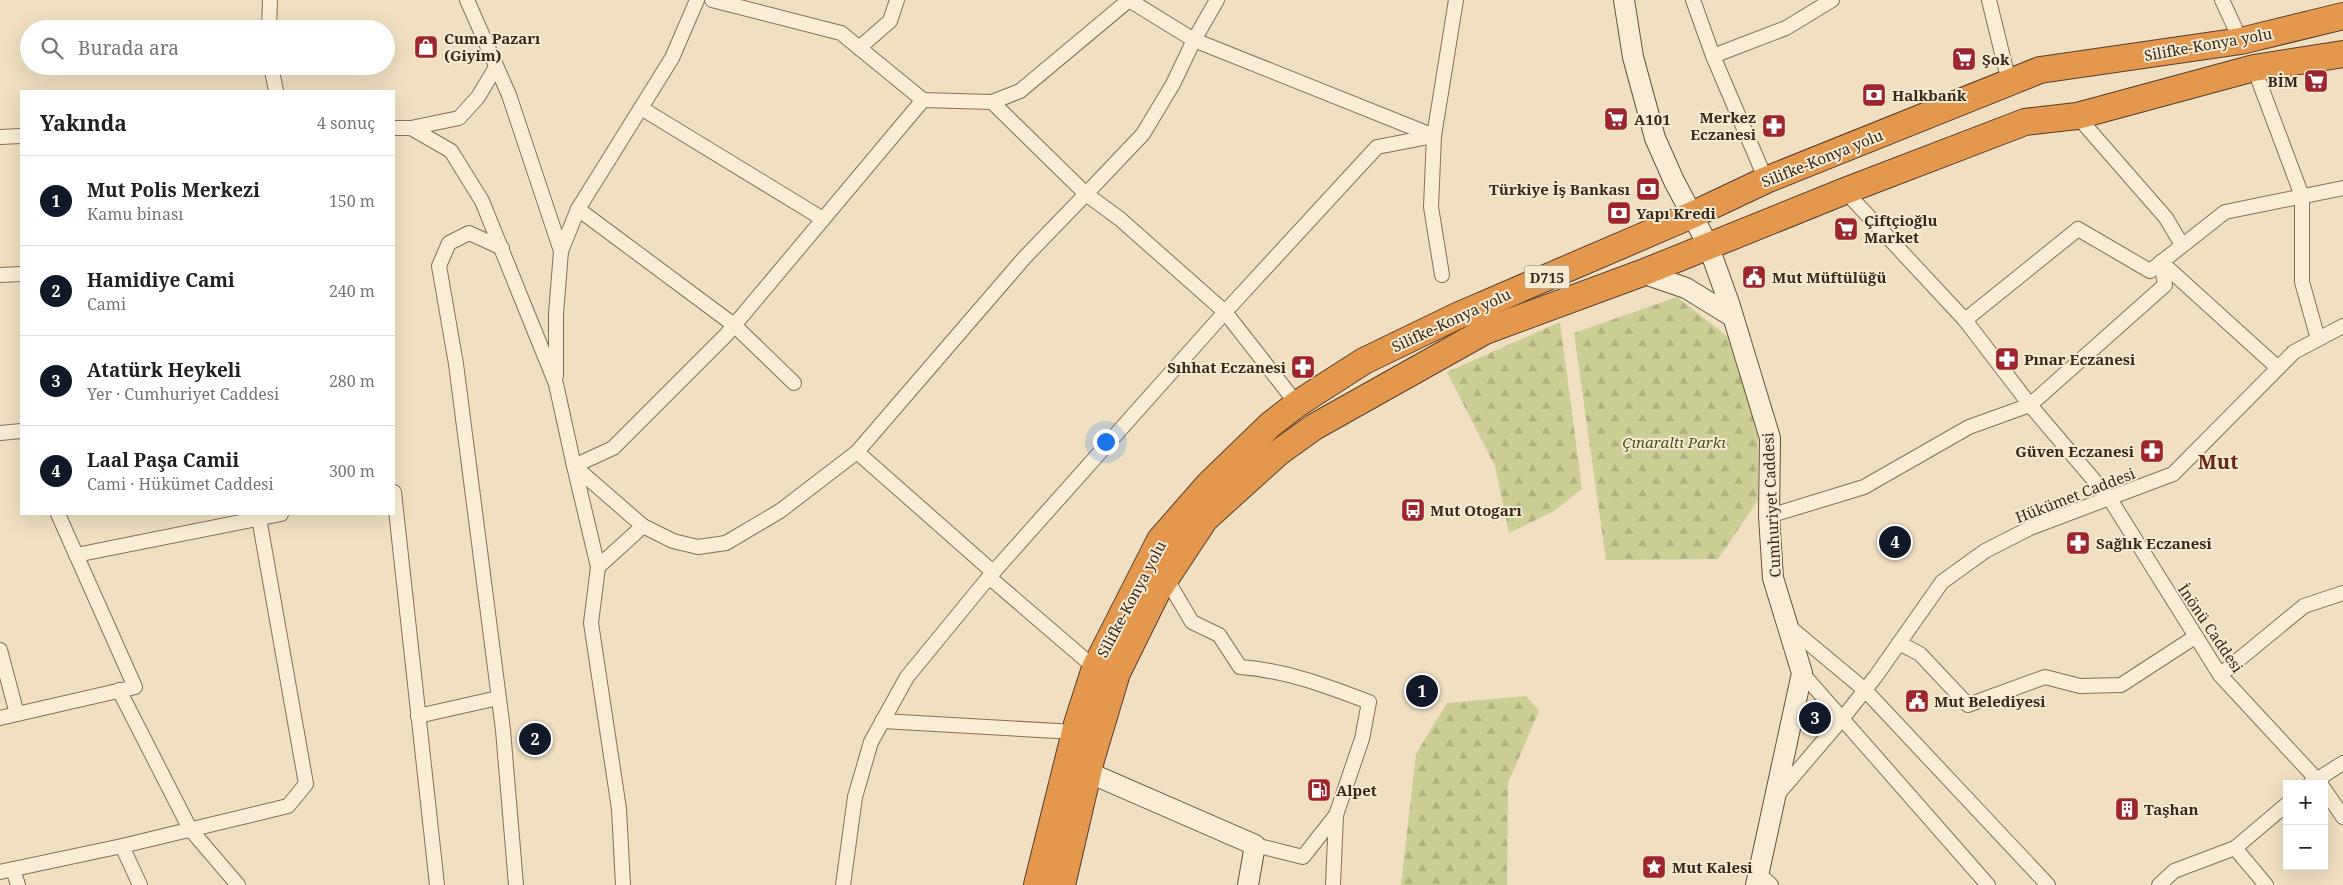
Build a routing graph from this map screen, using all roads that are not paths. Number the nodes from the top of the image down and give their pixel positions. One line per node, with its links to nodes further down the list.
1 (270, 0): 15 (street)
2 (467, 0): 21 (street)
3 (697, 0): 28 (street)
4 (712, 0): 18 (street)
5 (898, 0): 18 (street)
6 (1129, 0): 16 (street); 27 (street)
7 (1217, 0): 16 (street)
8 (1456, 0): 33 (street)
9 (1693, 0): 20 (street)
10 (1832, 0): 20 (street)
11 (1989, 0): 24 (street)
12 (2222, 0): 17 (street)
13 (1623, 1): 41 (street, Cumhuriyet Caddesi)
14 (2343, 16): 17 (highway, Silifke-Konya yolu / D715)
15 (269, 20)
16 (1194, 40): 33 (street); 38 (street)
17 (2241, 41): 24 (highway, Silifke-Konya yolu / D715)
18 (859, 48): 26 (street)
19 (2343, 54): 22 (highway, Silifke-Konya yolu / D715)
20 (1714, 56): 35 (street)
21 (496, 67): 31 (street); 46 (street)
22 (2254, 68): 29 (highway, Silifke-Konya yolu / D715); 39 (street)
23 (273, 75): 25 (street)
24 (2009, 82): 35 (highway, Silifke-Konya yolu / D715)
25 (276, 90)
26 (923, 100): 27 (street); 42 (street)
27 (992, 102): 38 (street)
28 (641, 108): 40 (street); 42 (street)
29 (2077, 116): 37 (highway, Silifke-Konya yolu / D715); 44 (street)
30 (395, 128): 31 (street)
31 (411, 128): 45 (street)
32 (20, 136): 34 (street)
33 (1434, 136): 50 (street); 52 (street)
34 (0, 137)
35 (1766, 180): 41 (highway, Silifke-Konya yolu / D715)
36 (2343, 188): 39 (street)
37 (1845, 190): 43 (highway, Silifke-Konya yolu / D715); 54 (street, İnönü Caddesi)
38 (1086, 194): 52 (street); 65 (street)
39 (2302, 196): 44 (street); 57 (street)
40 (578, 209): 46 (street); 55 (street)
41 (1692, 215): 43 (street, Cumhuriyet Caddesi); 61 (highway, Silifke-Konya yolu / D715)
42 (823, 219): 55 (street)
43 (1708, 246): 48 (highway, Silifke-Konya yolu / D715); 53 (street, Cumhuriyet Caddesi)
44 (2182, 246): 47 (street)
45 (502, 248): 60 (street); 88 (street)
46 (561, 251): 60 (street)
47 (2161, 262): 54 (street); 58 (street); 62 (street)
48 (1642, 273): 53 (street); 77 (highway, Silifke-Konya yolu / D715)
49 (20, 274): 51 (street)
50 (1442, 275)
51 (0, 276)
52 (1225, 312): 61 (street); 76 (street)
53 (1733, 317): 71 (street, Cumhuriyet Caddesi)
54 (1965, 320): 62 (street, İnönü Caddesi)
55 (734, 326): 59 (street); 66 (street)
56 (2341, 330): 57 (street, Hükümet Caddesi)
57 (2318, 339): 58 (street, Hükümet Caddesi)
58 (2278, 368): 67 (street, Hükümet Caddesi)
59 (794, 383)
60 (556, 384): 66 (street)
61 (1297, 404): 83 (highway, Silifke-Konya yolu / D715)
62 (2030, 405): 67 (street, İnönü Caddesi); 71 (street)
63 (20, 431): 64 (street)
64 (0, 433)
65 (857, 452): 73 (street); 76 (street)
66 (574, 466): 73 (street); 75 (street)
67 (2110, 500): 80 (street, İnönü Caddesi); 81 (street, Hükümet Caddesi)
68 (395, 501): 90 (street)
69 (58, 515): 74 (street)
70 (276, 515): 72 (street)
71 (1769, 516): 79 (street, Cumhuriyet Caddesi)
72 (259, 518): 74 (street); 104 (street)
73 (643, 526): 75 (street)
74 (76, 556): 86 (street)
75 (598, 567): 115 (street)
76 (991, 575): 83 (street); 93 (street)
77 (1166, 578): 96 (highway, Silifke-Konya yolu / D715); 102 (street)
78 (2343, 593): 85 (street)
79 (1788, 625): 84 (street, Cumhuriyet Caddesi); 87 (street)
80 (2194, 637): 81 (street); 85 (street, İnönü Caddesi)
81 (1899, 643): 87 (street, Hükümet Caddesi)
82 (0, 650): 89 (street)
83 (1095, 668): 94 (highway, Silifke-Konya yolu / D715)
84 (1802, 673): 92 (street); 100 (street, Cumhuriyet Caddesi)
85 (2220, 675): 97 (street, İnönü Caddesi)
86 (119, 690): 89 (street); 104 (street)
87 (1865, 690): 92 (street, Hükümet Caddesi); 122 (street)
88 (498, 698): 90 (street); 114 (street)
89 (17, 714): 91 (street)
90 (418, 716): 113 (street)
91 (0, 718)
92 (1842, 719): 100 (street, Hükümet Caddesi); 121 (street)
93 (882, 722): 94 (street); 116 (street)
94 (1075, 732): 96 (highway, Silifke-Konya yolu / D715)
95 (2343, 763): 98 (street)
96 (1078, 768): 105 (street); 117 (highway, Silifke-Konya yolu / D715); 118 (highway, Silifke-Konya yolu / D715)
97 (2314, 780)
98 (2323, 780)
99 (2328, 797): 103 (street, İnönü Caddesi)
100 (1774, 798): 109 (street, Cumhuriyet Caddesi)
101 (2283, 807): 107 (street)
102 (1336, 815): 105 (street); 120 (street)
103 (2343, 817)
104 (190, 829): 106 (street); 112 (street)
105 (1255, 845): 119 (street)
106 (122, 846): 108 (street); 111 (street)
107 (2235, 848): 123 (street); 124 (street)
108 (7, 870): 110 (street)
109 (1762, 881)
110 (18, 885)
111 (140, 885)
112 (238, 885)
113 (437, 885)
114 (516, 885)
115 (623, 885)
116 (843, 885)
117 (1037, 885)
118 (1062, 885)
119 (1248, 885)
120 (1333, 885)
121 (1988, 885)
122 (2048, 885)
123 (2159, 885)
124 (2266, 885)

